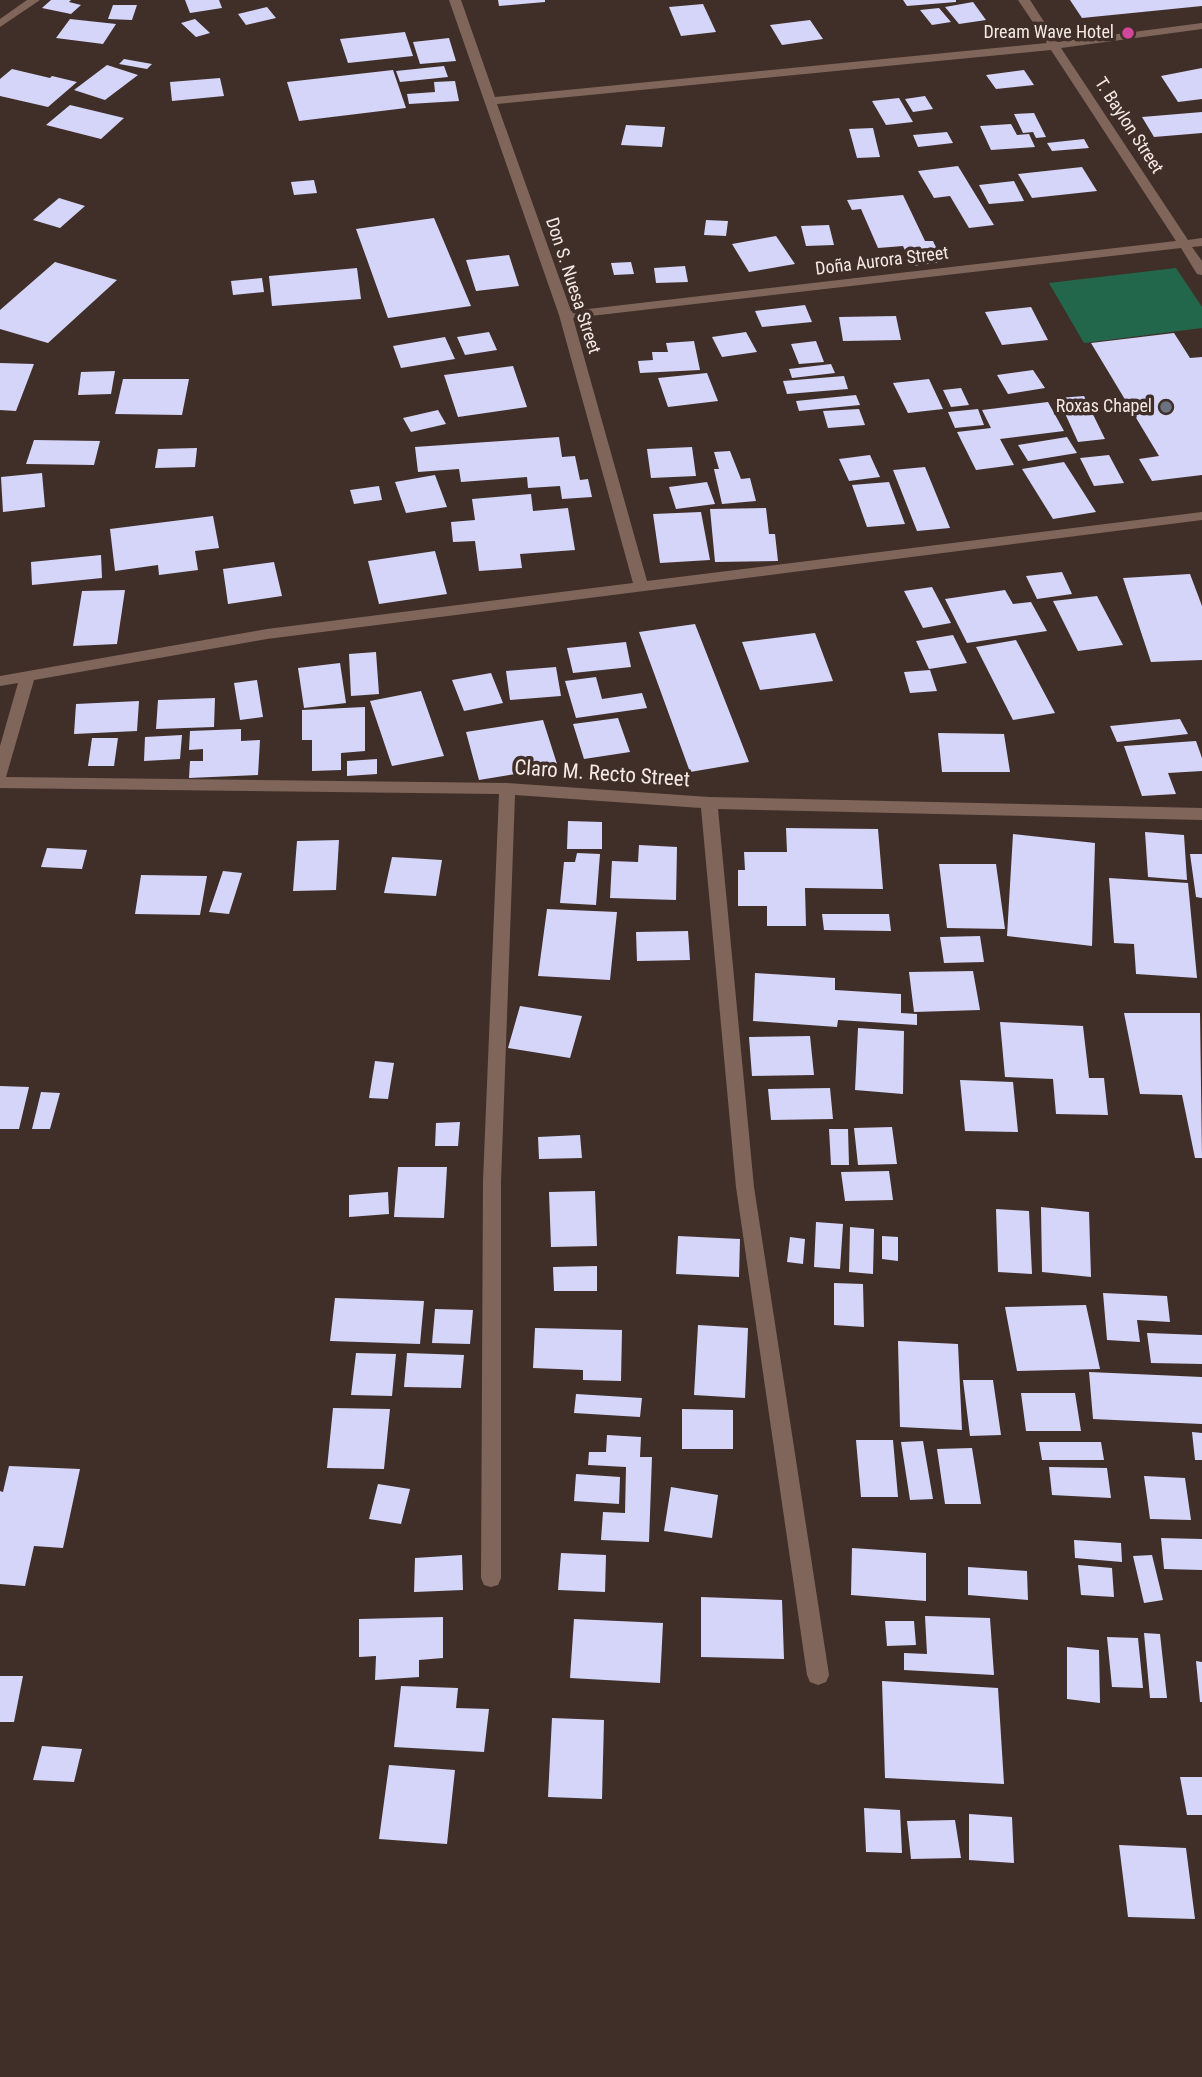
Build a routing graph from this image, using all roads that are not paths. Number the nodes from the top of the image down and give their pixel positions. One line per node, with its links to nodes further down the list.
1 (34, 0): 4 (street)
2 (455, 0): 7 (street, Don S. Nuesa Street)
3 (1024, 0): 6 (street, T. Baylon Street)
4 (0, 24)
5 (1202, 26): 6 (street)
6 (1054, 46): 7 (street); 9 (street, T. Baylon Street)
7 (490, 101): 11 (street, Don S. Nuesa Street)
8 (1202, 242): 9 (street, Doña Aurora Street)
9 (1185, 244): 10 (street, T. Baylon Street); 11 (street, Doña Aurora Street)
10 (1202, 271)
11 (566, 315): 13 (street, Don S. Nuesa Street)
12 (1202, 516): 13 (street)
13 (642, 588): 14 (street)
14 (27, 676): 15 (street); 16 (street)
15 (0, 681)
16 (0, 773)
17 (0, 782): 18 (street, Claro M. Recto Street)
18 (507, 789): 19 (street, Claro M. Recto Street); 21 (street)
19 (709, 803): 20 (street, Claro M. Recto Street); 22 (street)
20 (1202, 814)
21 (491, 1578)
22 (818, 1675)

